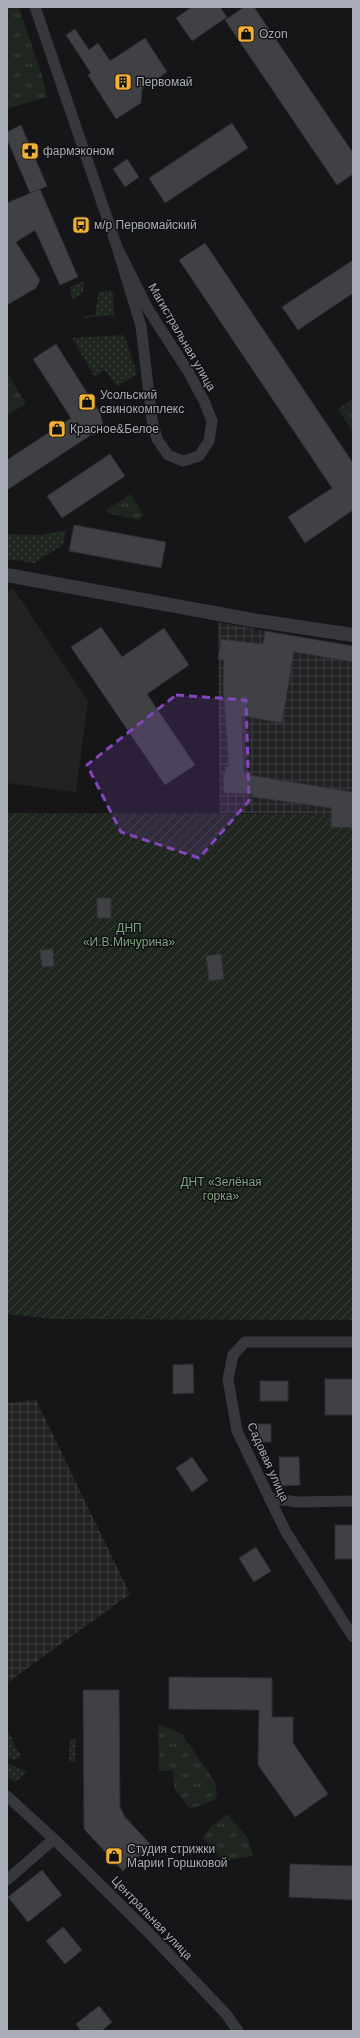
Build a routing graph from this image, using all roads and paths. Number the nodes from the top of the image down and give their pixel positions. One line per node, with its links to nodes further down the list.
1 (34, 7): 2 (street, Магистральная улица)
2 (117, 248): 2 (street, Магистральная улица)
3 (7, 575): 4 (street)
4 (353, 635)
5 (353, 1342): 6 (street, Садовая улица)
6 (269, 1498): 7 (street); 8 (street, Садовая улица)
7 (353, 1501)
8 (353, 1637)
9 (7, 1796): 10 (street, Центральная улица)
10 (54, 1839): 11 (street); 12 (street, Центральная улица)
11 (7, 1880)
12 (238, 2031)

